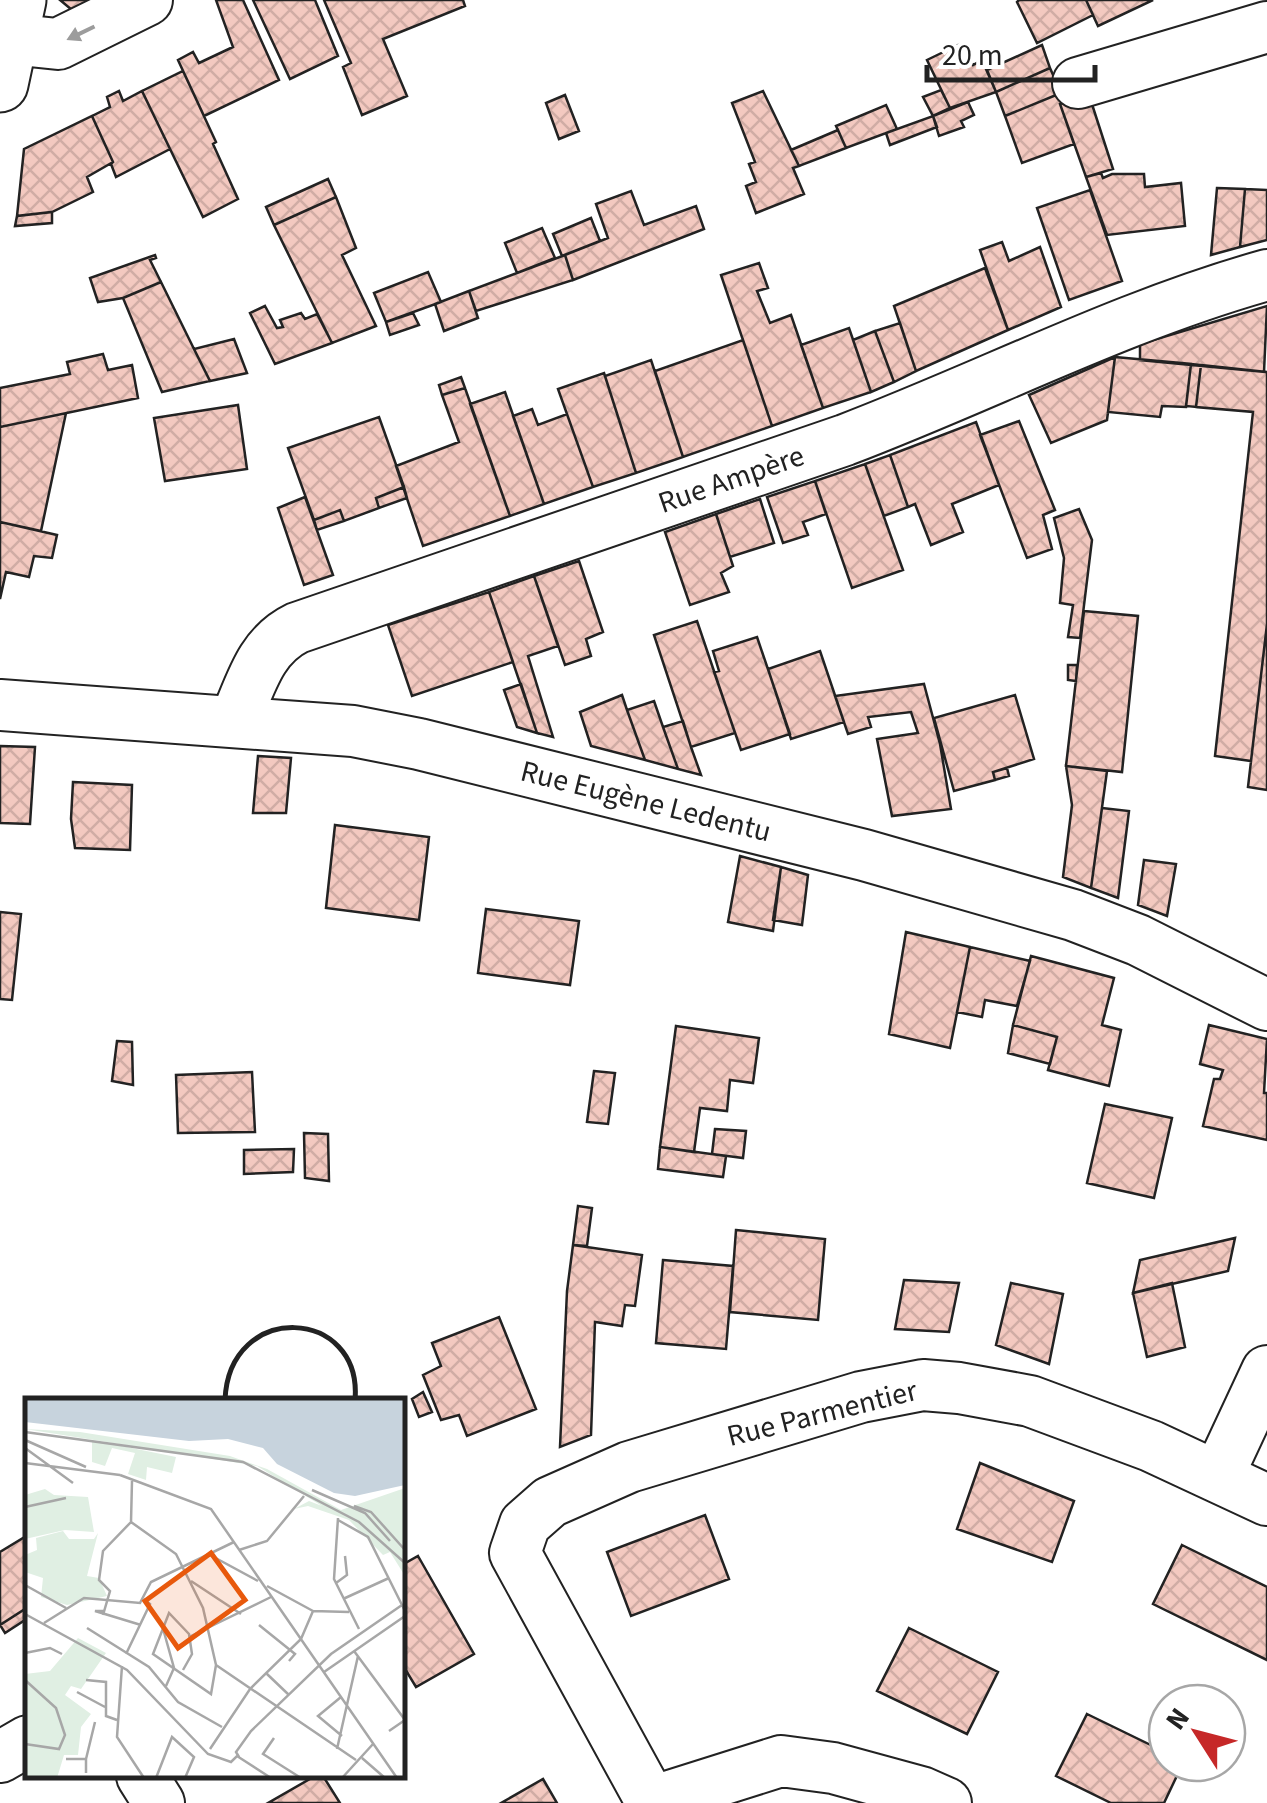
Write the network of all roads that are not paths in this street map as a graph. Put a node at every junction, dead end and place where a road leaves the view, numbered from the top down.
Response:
1 (148, 0) edge
2 (1267, 28) edge
3 (9, 41) edge
4 (1078, 83) dead end
5 (1267, 275) edge
6 (0, 705) edge
7 (235, 720) junction
8 (1267, 1005) edge
9 (1267, 1371) edge
10 (1218, 1476) junction
11 (1267, 1500) edge
12 (25, 1742) edge
13 (0, 1757) edge
14 (143, 1778) edge
15 (159, 1803) edge
16 (652, 1803) edge
17 (946, 1803) edge

1 -> 3 street
2 - 4 street
5 - 7 street, Rue Ampère
6 - 7 street, Rue Eugène Ledentu
7 - 8 street, Rue Eugène Ledentu
9 - 10 street
10 - 11 street, Rue Parmentier
10 - 16 street, Rue Parmentier
12 - 13 street
14 - 15 street
16 - 17 street

